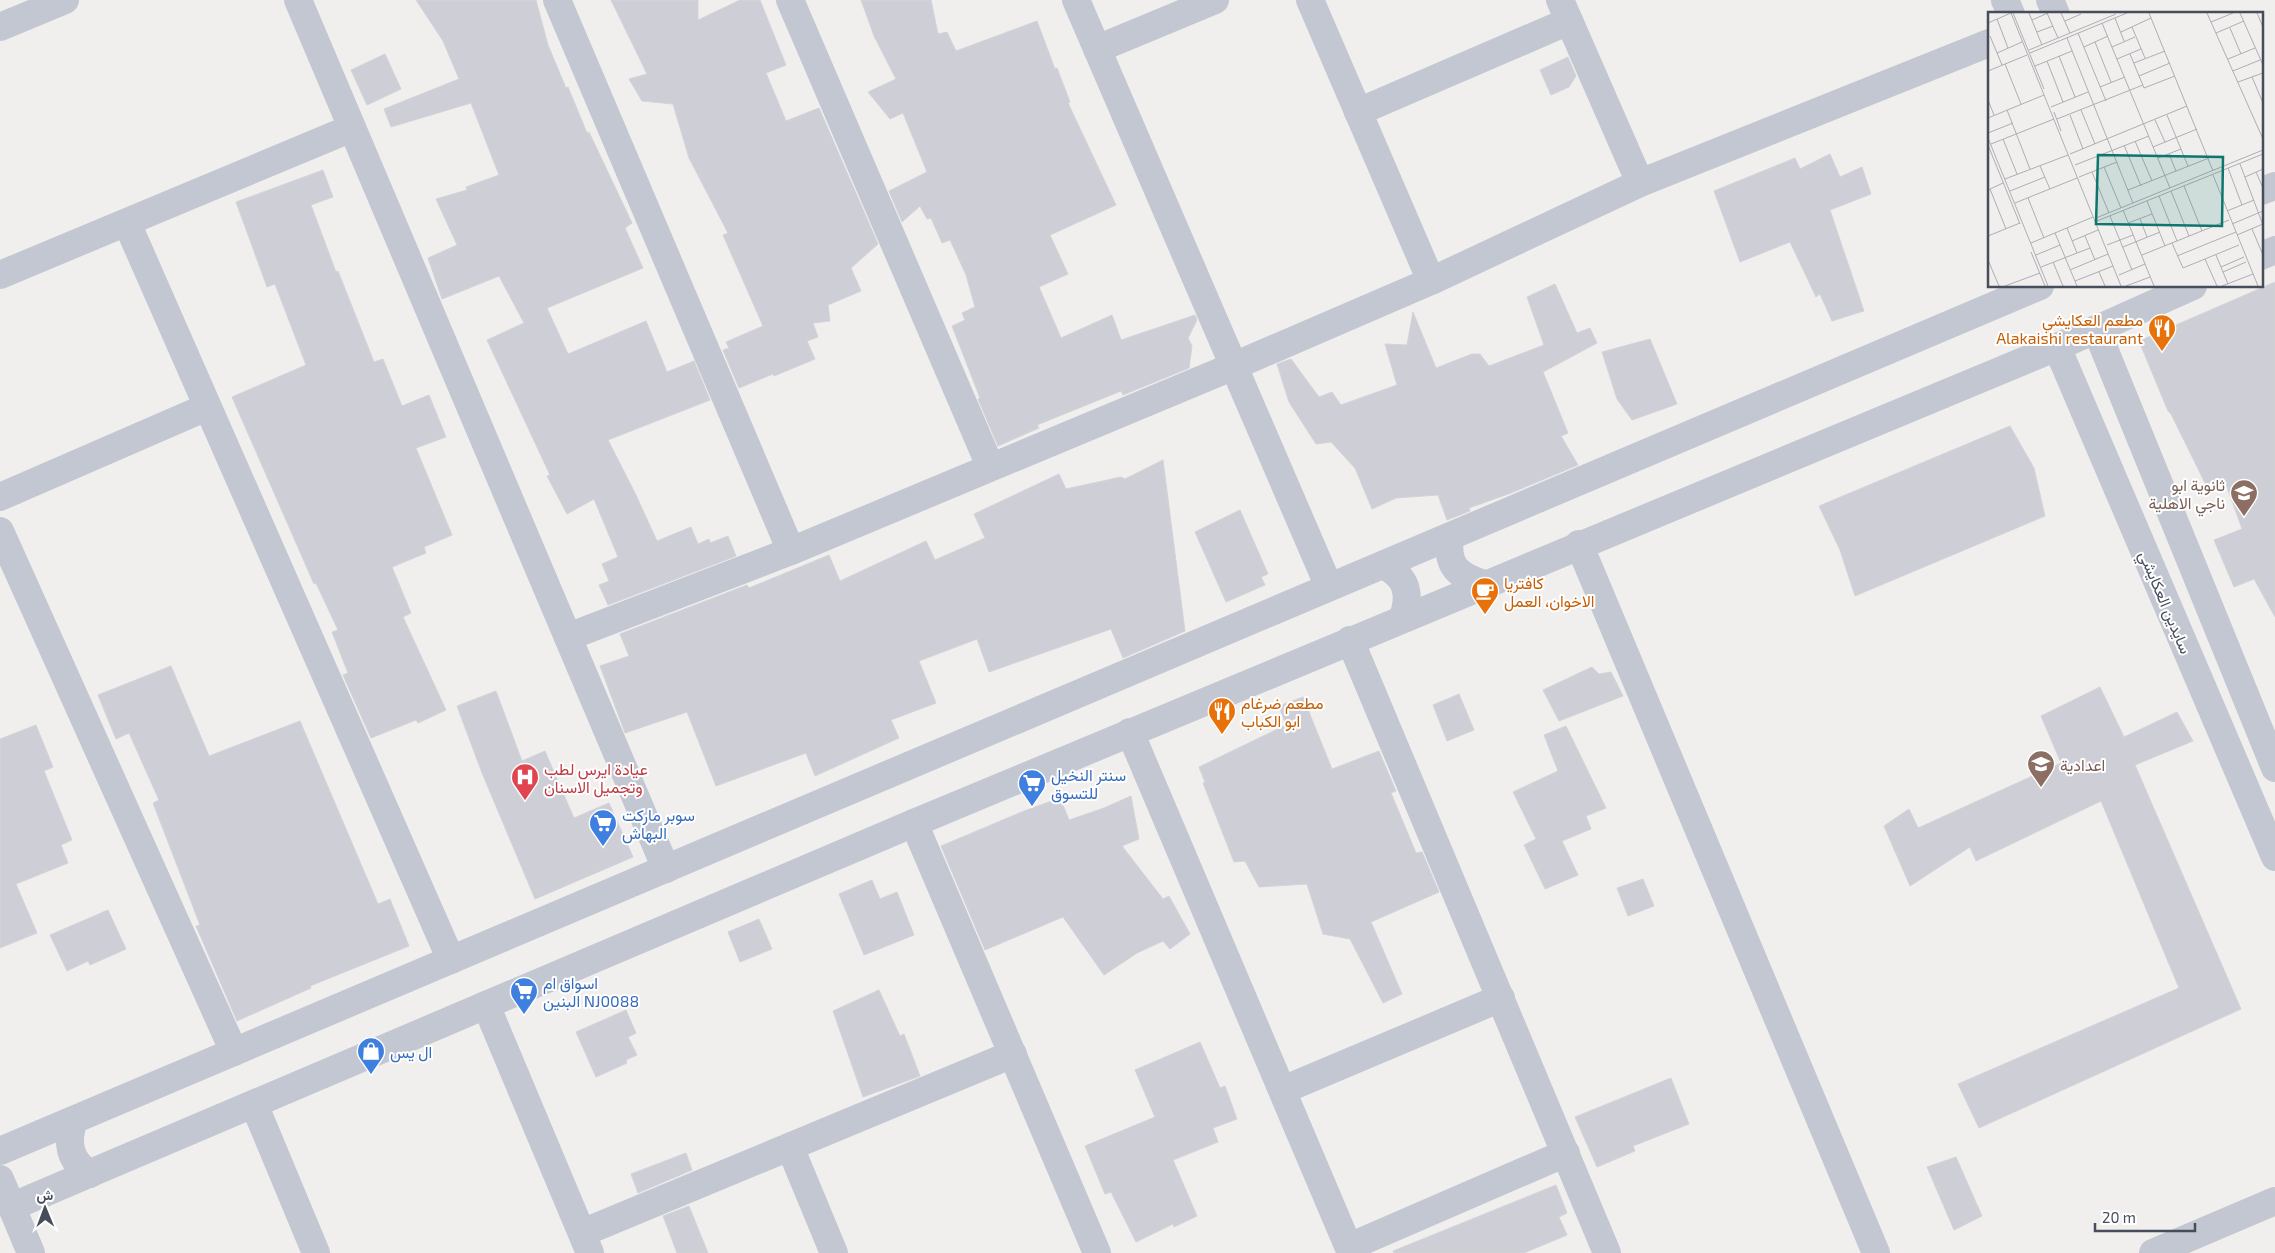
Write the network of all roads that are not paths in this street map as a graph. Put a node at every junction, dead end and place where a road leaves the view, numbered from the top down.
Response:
1 (65, 0) edge
2 (298, 0) edge
3 (557, 0) edge
4 (790, 0) edge
5 (1076, 0) edge
6 (1215, 0) edge
7 (1310, 0) edge
8 (2005, 0) edge
9 (2050, 0) edge
10 (1564, 10) edge
11 (2010, 12) edge
12 (2055, 12) edge
13 (0, 27) edge
14 (1988, 43) edge
15 (1097, 49) junction
16 (1358, 112) junction
17 (352, 128) junction
18 (1640, 183) junction
19 (2275, 186) edge
20 (2262, 192) edge
21 (127, 223) junction
22 (2275, 250) edge
23 (2262, 256) edge
24 (0, 275) edge
25 (1431, 280) junction
26 (2035, 288) edge
27 (2188, 288) edge
28 (2096, 329) junction
29 (2057, 346) junction
30 (1234, 366) junction
31 (207, 406) junction
32 (990, 466) junction
33 (0, 496) edge
34 (0, 531) edge
35 (1450, 536) junction
36 (1579, 544) junction
37 (791, 551) junction
38 (1383, 565) junction
39 (1484, 584) junction
40 (1329, 587) junction
41 (1403, 618) junction
42 (568, 637) junction
43 (1350, 640) junction
44 (1130, 732) junction
45 (2275, 768) edge
46 (914, 823) junction
47 (2275, 857) edge
48 (666, 868) junction
49 (451, 960) junction
50 (1500, 998) junction
51 (486, 1005) junction
52 (234, 1052) junction
53 (1012, 1054) junction
54 (1283, 1090) junction
55 (254, 1104) junction
56 (74, 1120) junction
57 (790, 1147) junction
58 (0, 1151) edge
59 (1566, 1153) junction
60 (90, 1174) junction
61 (0, 1179) edge
62 (2275, 1201) edge
63 (11, 1207) junction
64 (586, 1243) edge
65 (1350, 1250) edge
66 (31, 1253) edge
67 (316, 1253) edge
68 (834, 1253) edge
69 (1097, 1253) edge
70 (1607, 1253) edge
71 (1876, 1253) edge
72 (2153, 1253) edge

1 - 13 street
2 - 17 street
3 - 37 street
4 - 32 street
5 - 15 street
6 - 15 street
7 - 16 street
8 - 11 street
9 - 12 street
10 - 16 street
10 - 18 street
14 - 18 street
15 - 30 street
16 - 25 street
17 - 21 street
17 - 42 street
18 - 25 street
19 - 20 street
21 - 24 street
21 - 31 street
22 - 23 street
25 - 30 street
26 - 35 street
27 - 28 street
28 - 29 street
28 - 45 street
29 - 36 street
29 - 47 street, سايدين العكايشي
30 - 32 street
30 - 40 street
31 - 33 street
31 - 49 street
32 - 37 street
34 - 52 street
35 - 38 street
35 - 39 street
36 - 39 street
36 - 71 street
37 - 42 street
38 - 40 street
38 - 41 street
39 - 41 street
40 - 48 street
41 - 43 street
42 - 48 street
43 - 44 street
43 - 50 street
44 - 46 street
44 - 54 street
46 - 51 street
46 - 53 street
48 - 49 street
49 - 52 street
50 - 54 street
50 - 59 street
51 - 55 street
51 - 64 street
52 - 56 street
53 - 57 street
53 - 69 street
54 - 65 street
55 - 60 street
55 - 67 street
56 - 58 street
56 - 60 street
57 - 64 street
57 - 68 street
59 - 65 street
59 - 70 street
60 - 63 street
61 - 63 street
62 - 72 street
63 - 66 street

